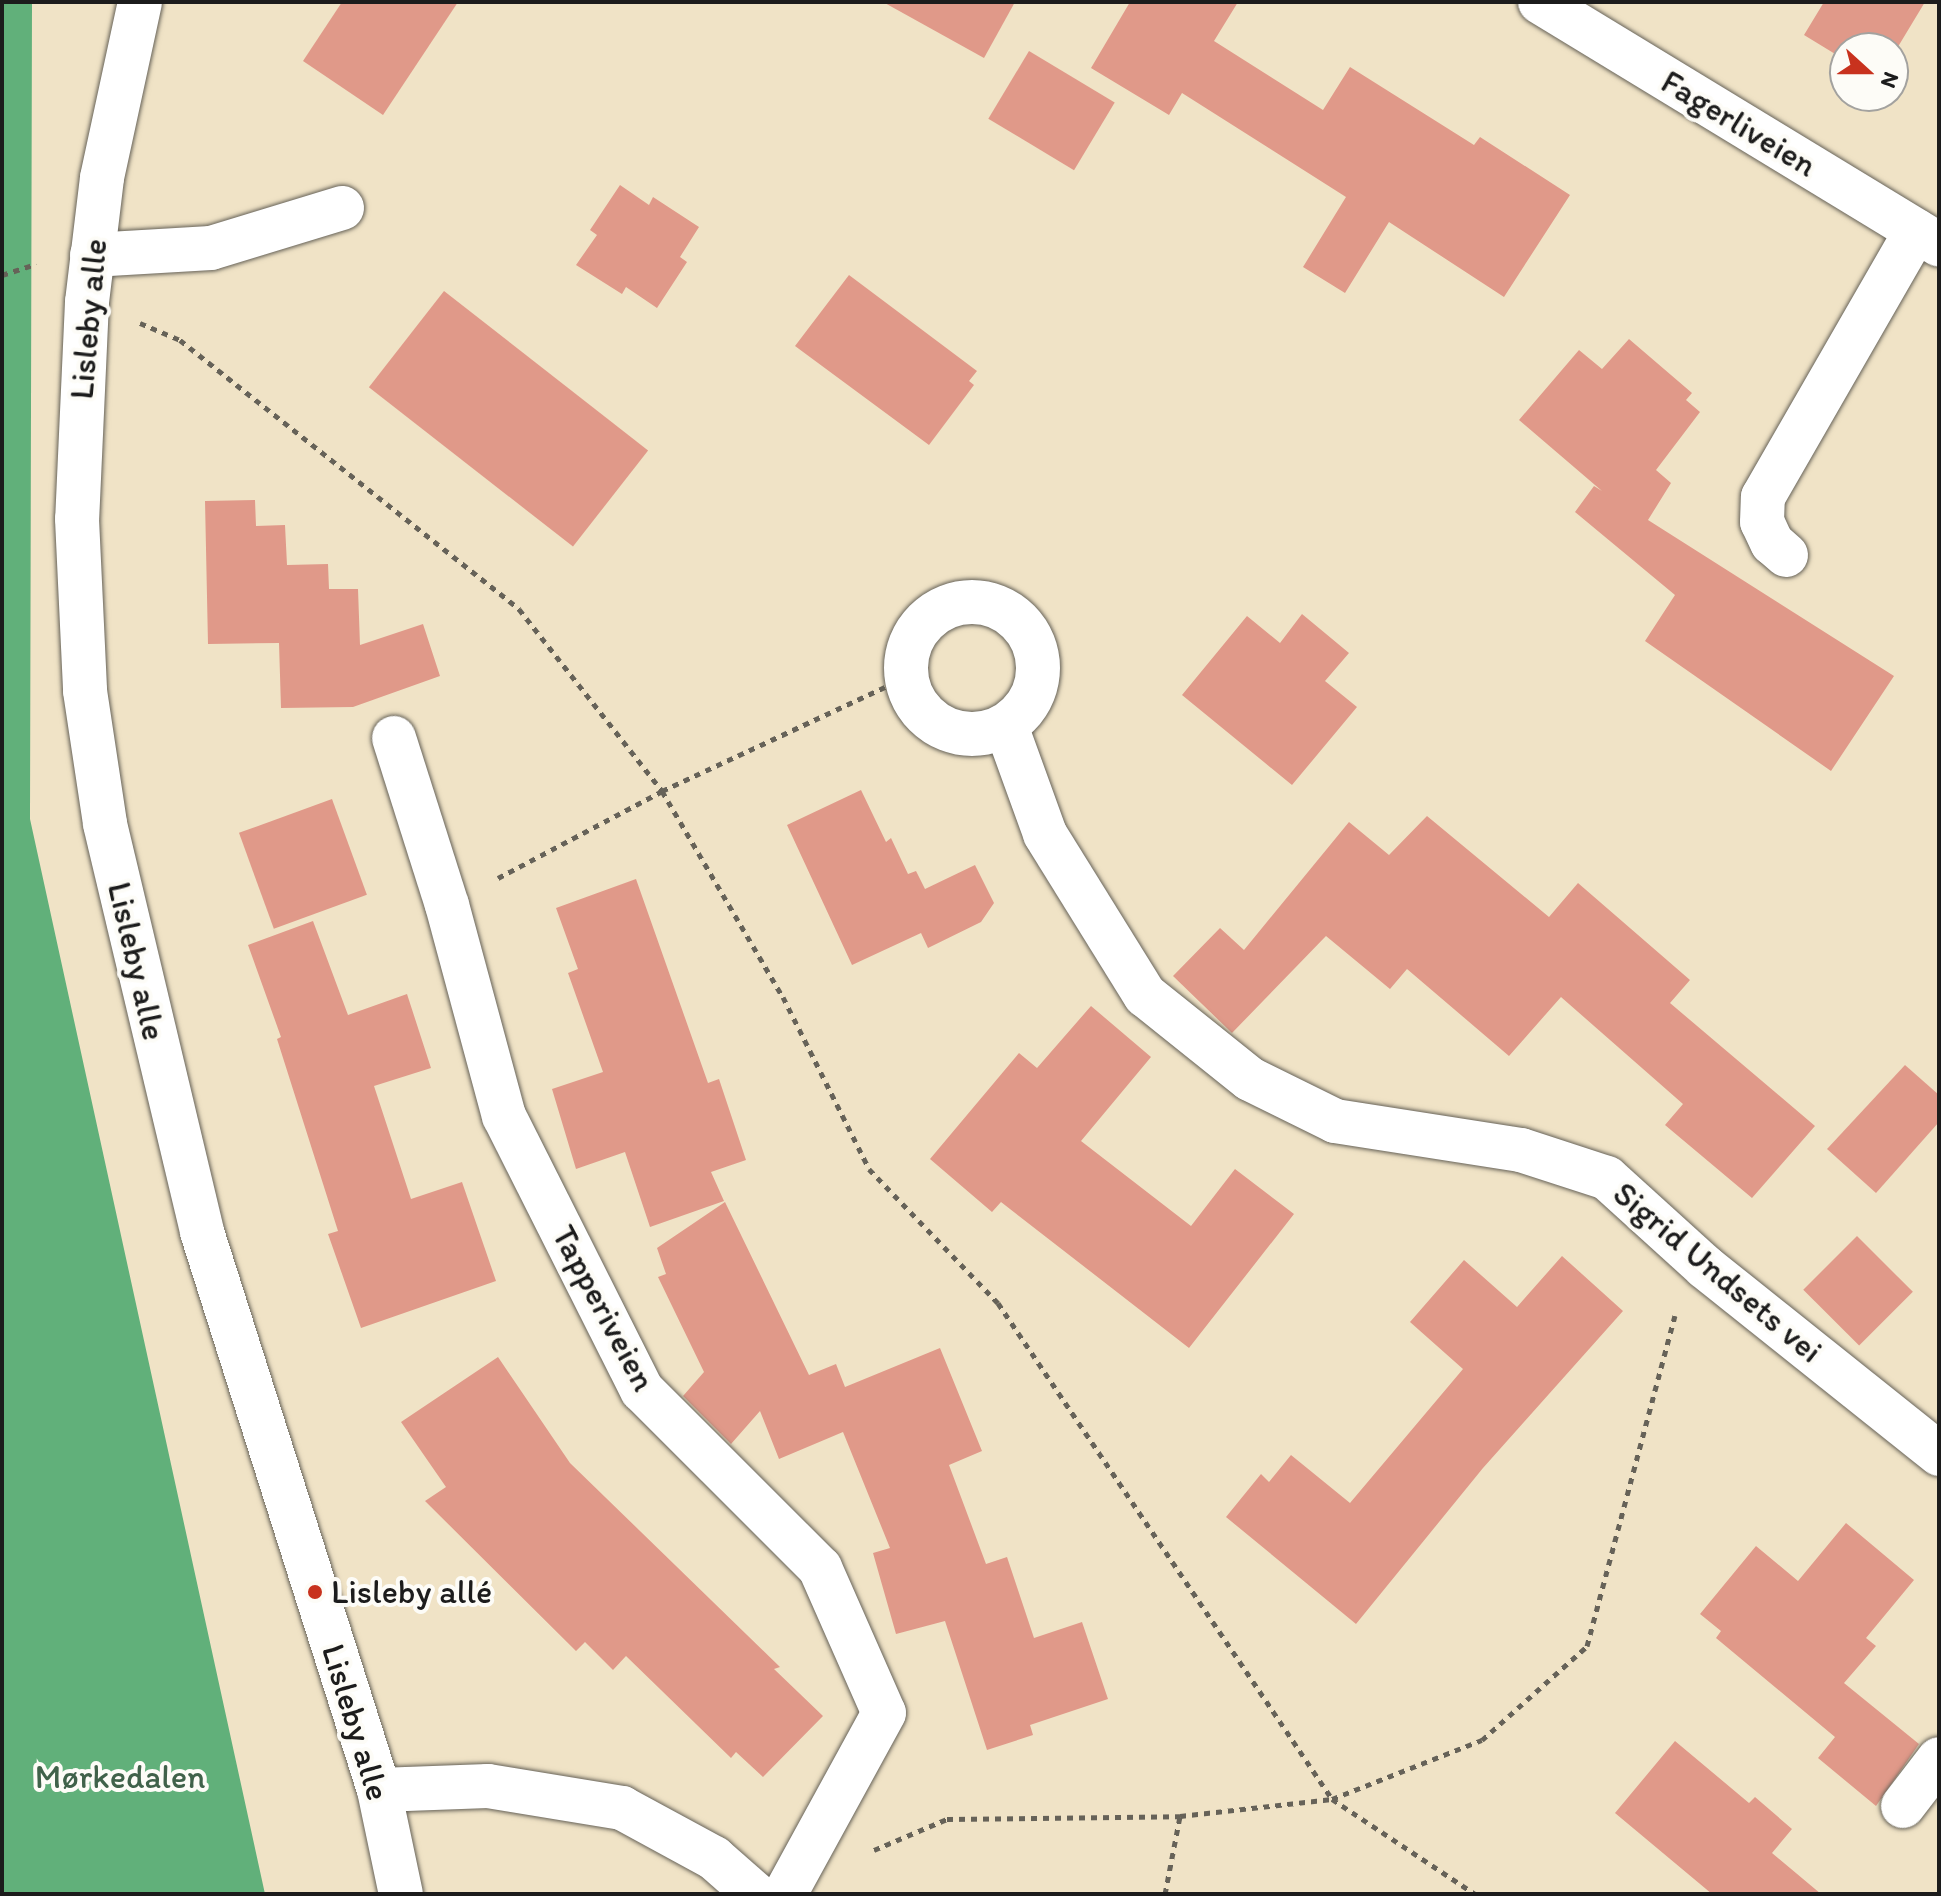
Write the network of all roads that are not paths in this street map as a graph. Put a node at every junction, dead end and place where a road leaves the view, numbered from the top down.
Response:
1 (140, 2) edge
2 (1540, 2) edge
3 (342, 208) dead end
4 (1927, 238) edge
5 (92, 255) junction
6 (1786, 555) dead end
7 (1006, 726) junction
8 (394, 738) dead end
9 (1939, 1454) edge
10 (1939, 1759) edge
11 (379, 1790) junction
12 (1903, 1806) dead end
13 (776, 1891) edge
14 (401, 1894) edge

1 - 5 street, Lisleby alle
2 - 4 street, Fagerliveien
3 - 5 street
4 - 6 street
5 - 11 street, Lisleby alle
7 - 7 street
7 - 9 street, Sigrid Undsets vei
8 - 13 street, Tapperiveien
10 - 12 street
11 - 13 street
11 - 14 street, Lisleby alle

